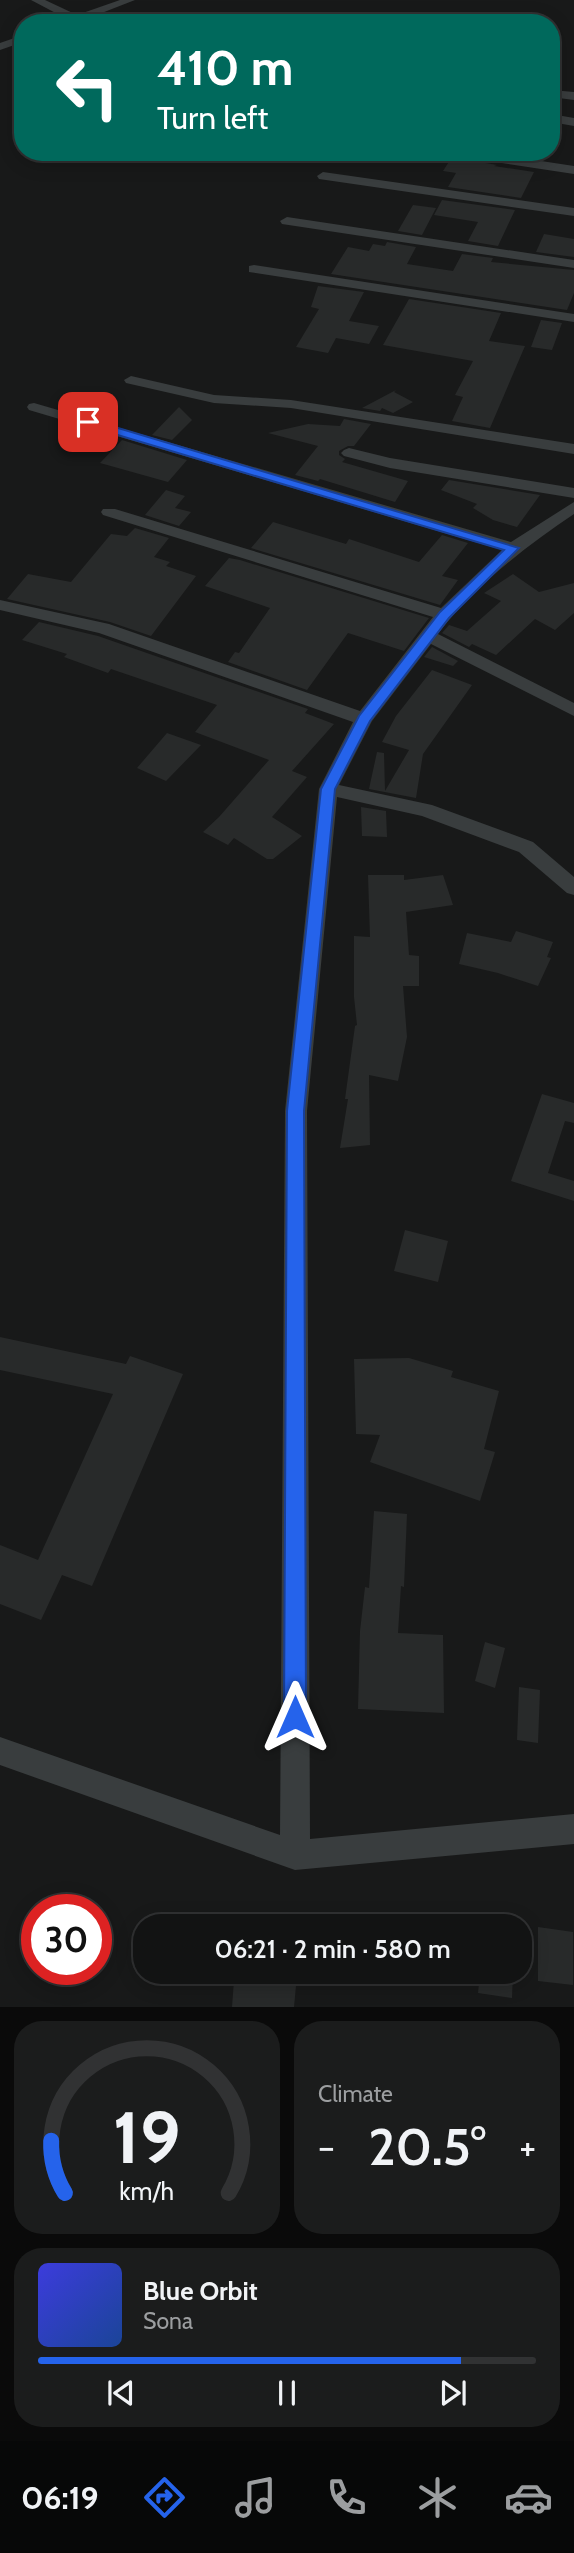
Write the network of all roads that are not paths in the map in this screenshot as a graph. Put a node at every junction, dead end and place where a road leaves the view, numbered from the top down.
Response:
1 (36, 0) edge
2 (130, 0) edge
3 (59, 14) edge
4 (91, 14) edge
5 (515, 161) edge
6 (574, 170) edge
7 (323, 176) dead end
8 (574, 212) edge
9 (287, 221) dead end
10 (574, 264) edge
11 (254, 269) dead end
12 (574, 318) edge
13 (131, 380) dead end
14 (34, 407) dead end
15 (574, 449) edge
16 (349, 453) dead end
17 (574, 493) edge
18 (574, 507) edge
19 (108, 512) dead end
20 (513, 548) junction
21 (0, 605) edge
22 (444, 615) junction
23 (428, 636) junction
24 (574, 710) edge
25 (364, 719) junction
26 (328, 789) junction
27 (574, 888) edge
28 (0, 1751) edge
29 (574, 1829) edge
30 (295, 1855) junction

1 - 3 street
2 - 4 street
5 - 6 street
7 - 8 street
9 - 10 street
11 - 12 street
13 - 15 street
14 - 20 street
16 - 17 street
18 - 20 street
19 - 22 street
20 - 22 street
21 - 25 street
22 - 23 street
23 - 24 street
23 - 25 street
25 - 26 street
26 - 27 street
26 - 30 street
28 - 30 street
29 - 30 street

